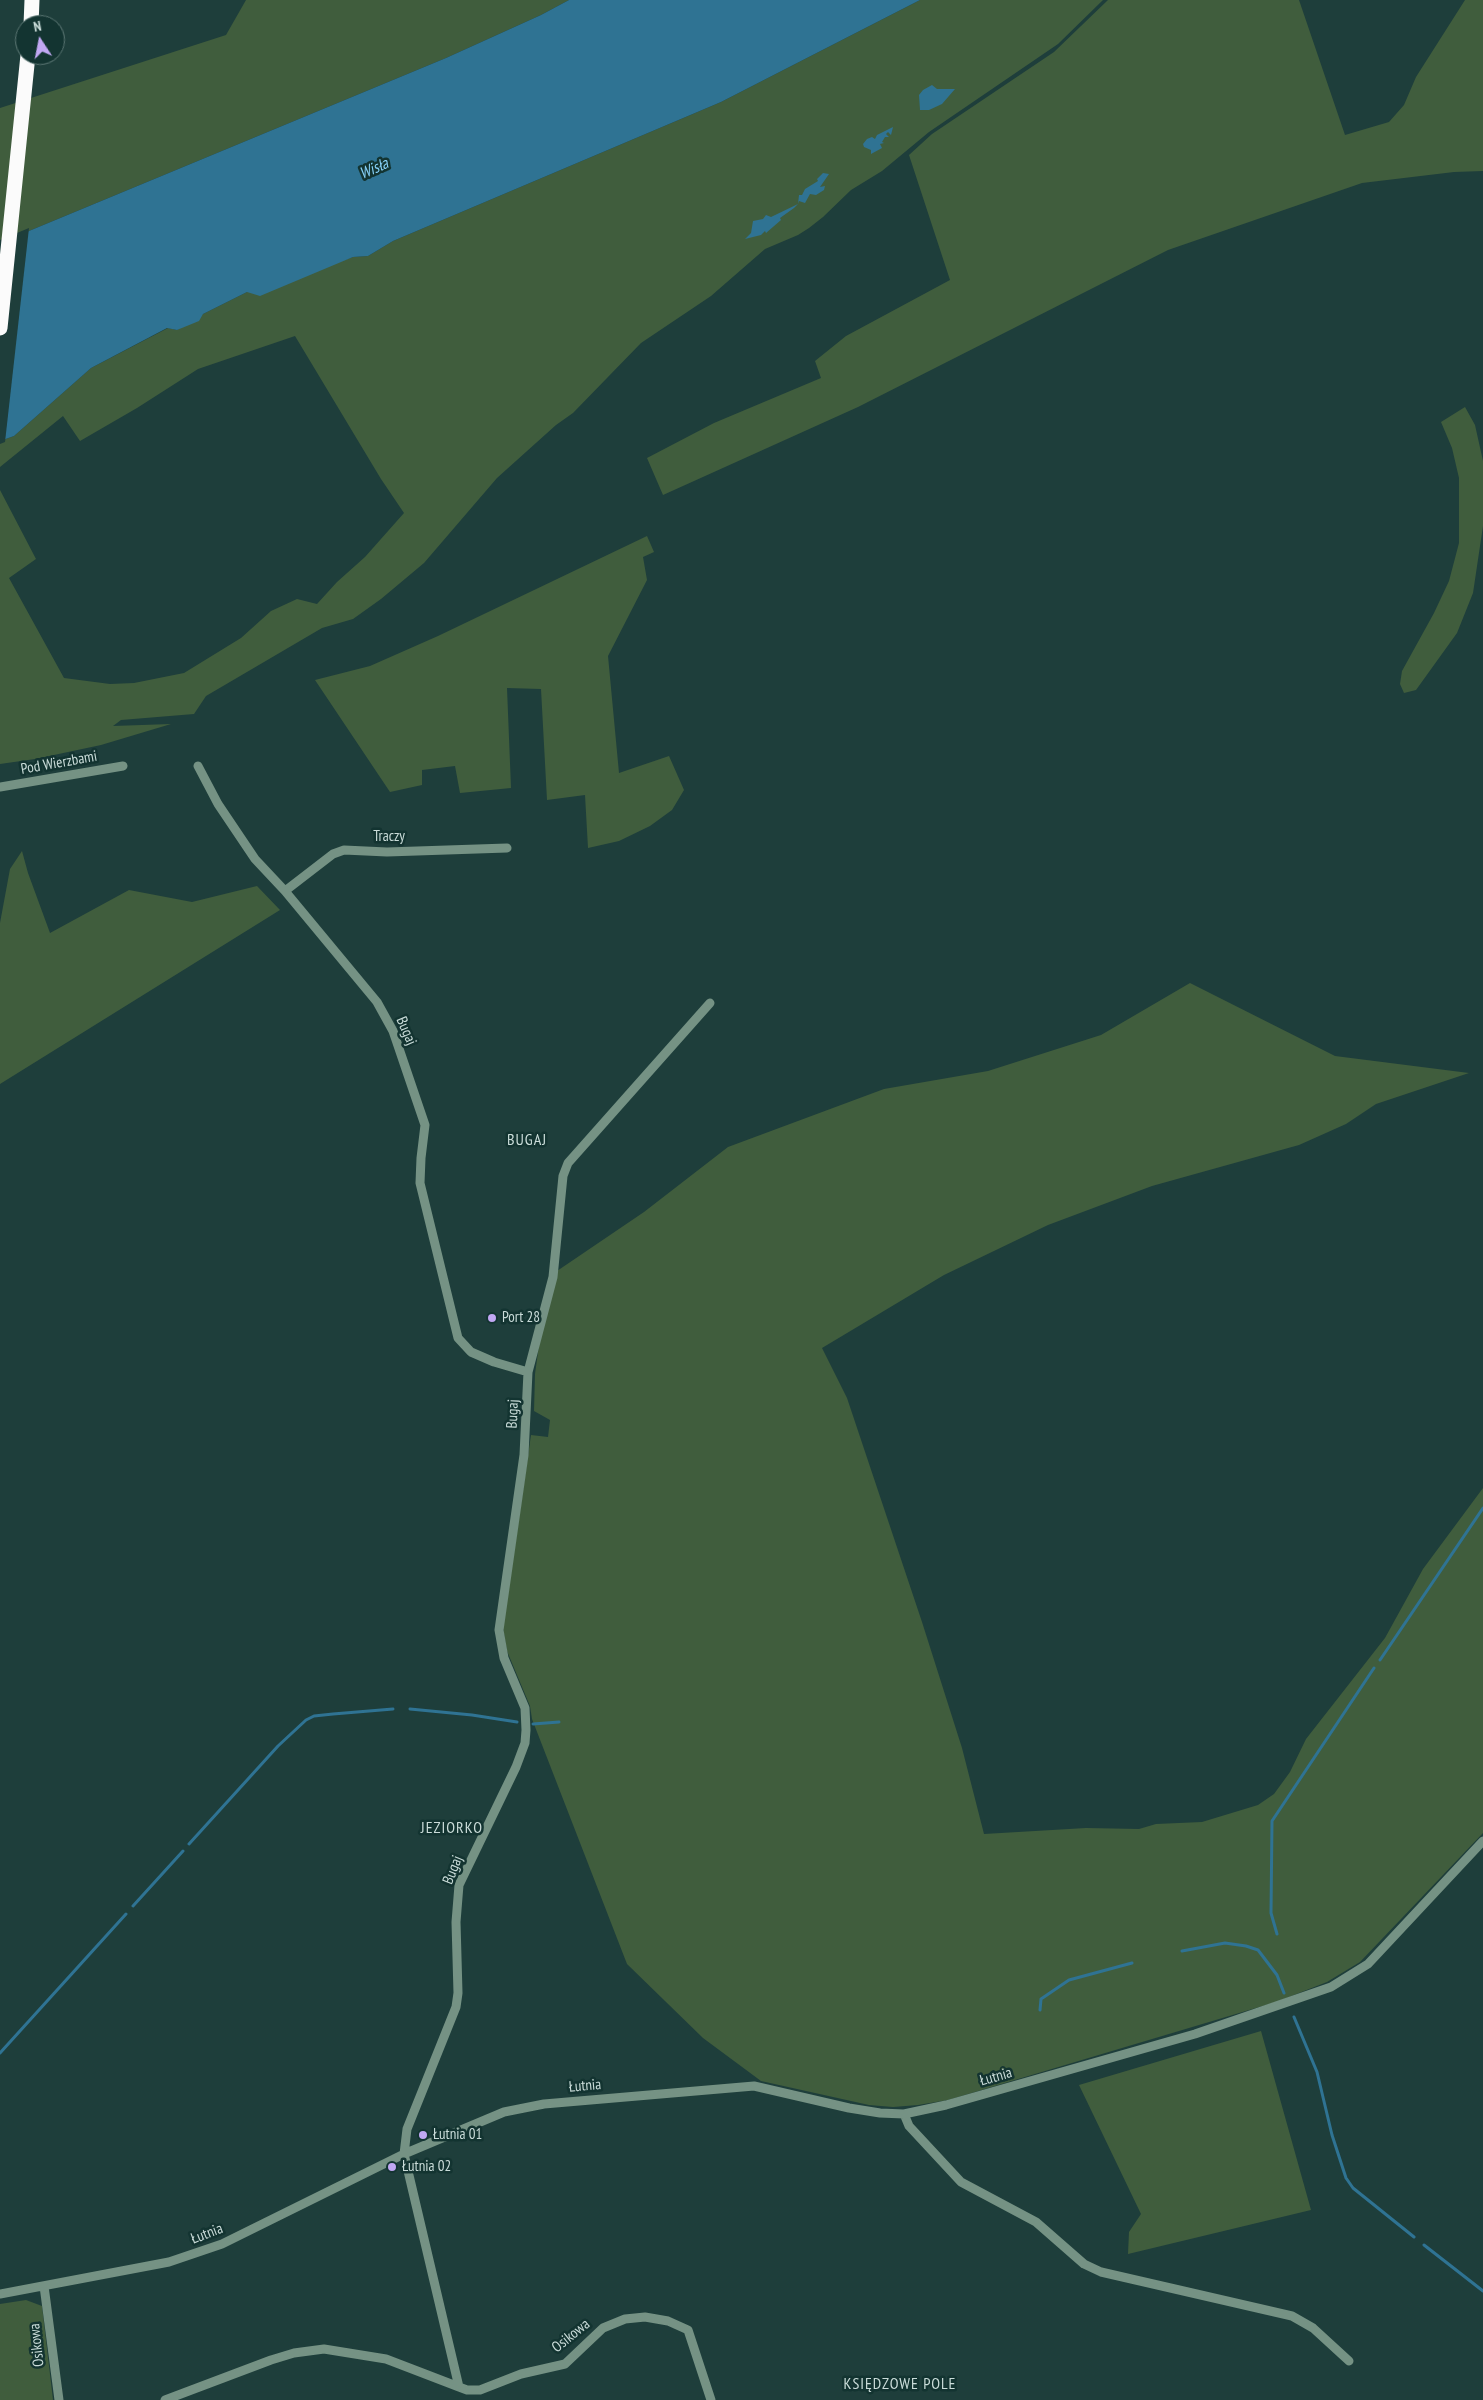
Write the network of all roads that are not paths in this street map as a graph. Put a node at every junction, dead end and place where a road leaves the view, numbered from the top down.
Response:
1 (32, 0) edge
2 (31, 15) edge
3 (27, 65) edge
4 (0, 328) edge
5 (123, 766) dead end
6 (198, 766) dead end
7 (0, 787) edge
8 (507, 848) dead end
9 (285, 891) junction
10 (710, 1003) dead end
11 (528, 1372) junction
12 (1483, 1841) edge
13 (904, 2114) junction
14 (404, 2154) junction
15 (44, 2286) junction
16 (0, 2294) edge
17 (1349, 2361) dead end
18 (459, 2387) junction
19 (59, 2400) edge
20 (165, 2400) edge
21 (711, 2400) edge

1 - 2 highway
3 - 4 highway
5 - 7 street, Pod Wierzbami
6 - 9 street, Bugaj
8 - 9 street, Traczy
9 - 11 street, Bugaj
10 - 11 street
11 - 14 street, Bugaj
12 - 13 street, Łutnia
13 - 14 street, Łutnia
13 - 17 street
14 - 15 street, Łutnia
14 - 18 street
15 - 16 street, Łutnia
15 - 19 street, Osikowa
18 - 20 street, Osikowa
18 - 21 street, Osikowa

